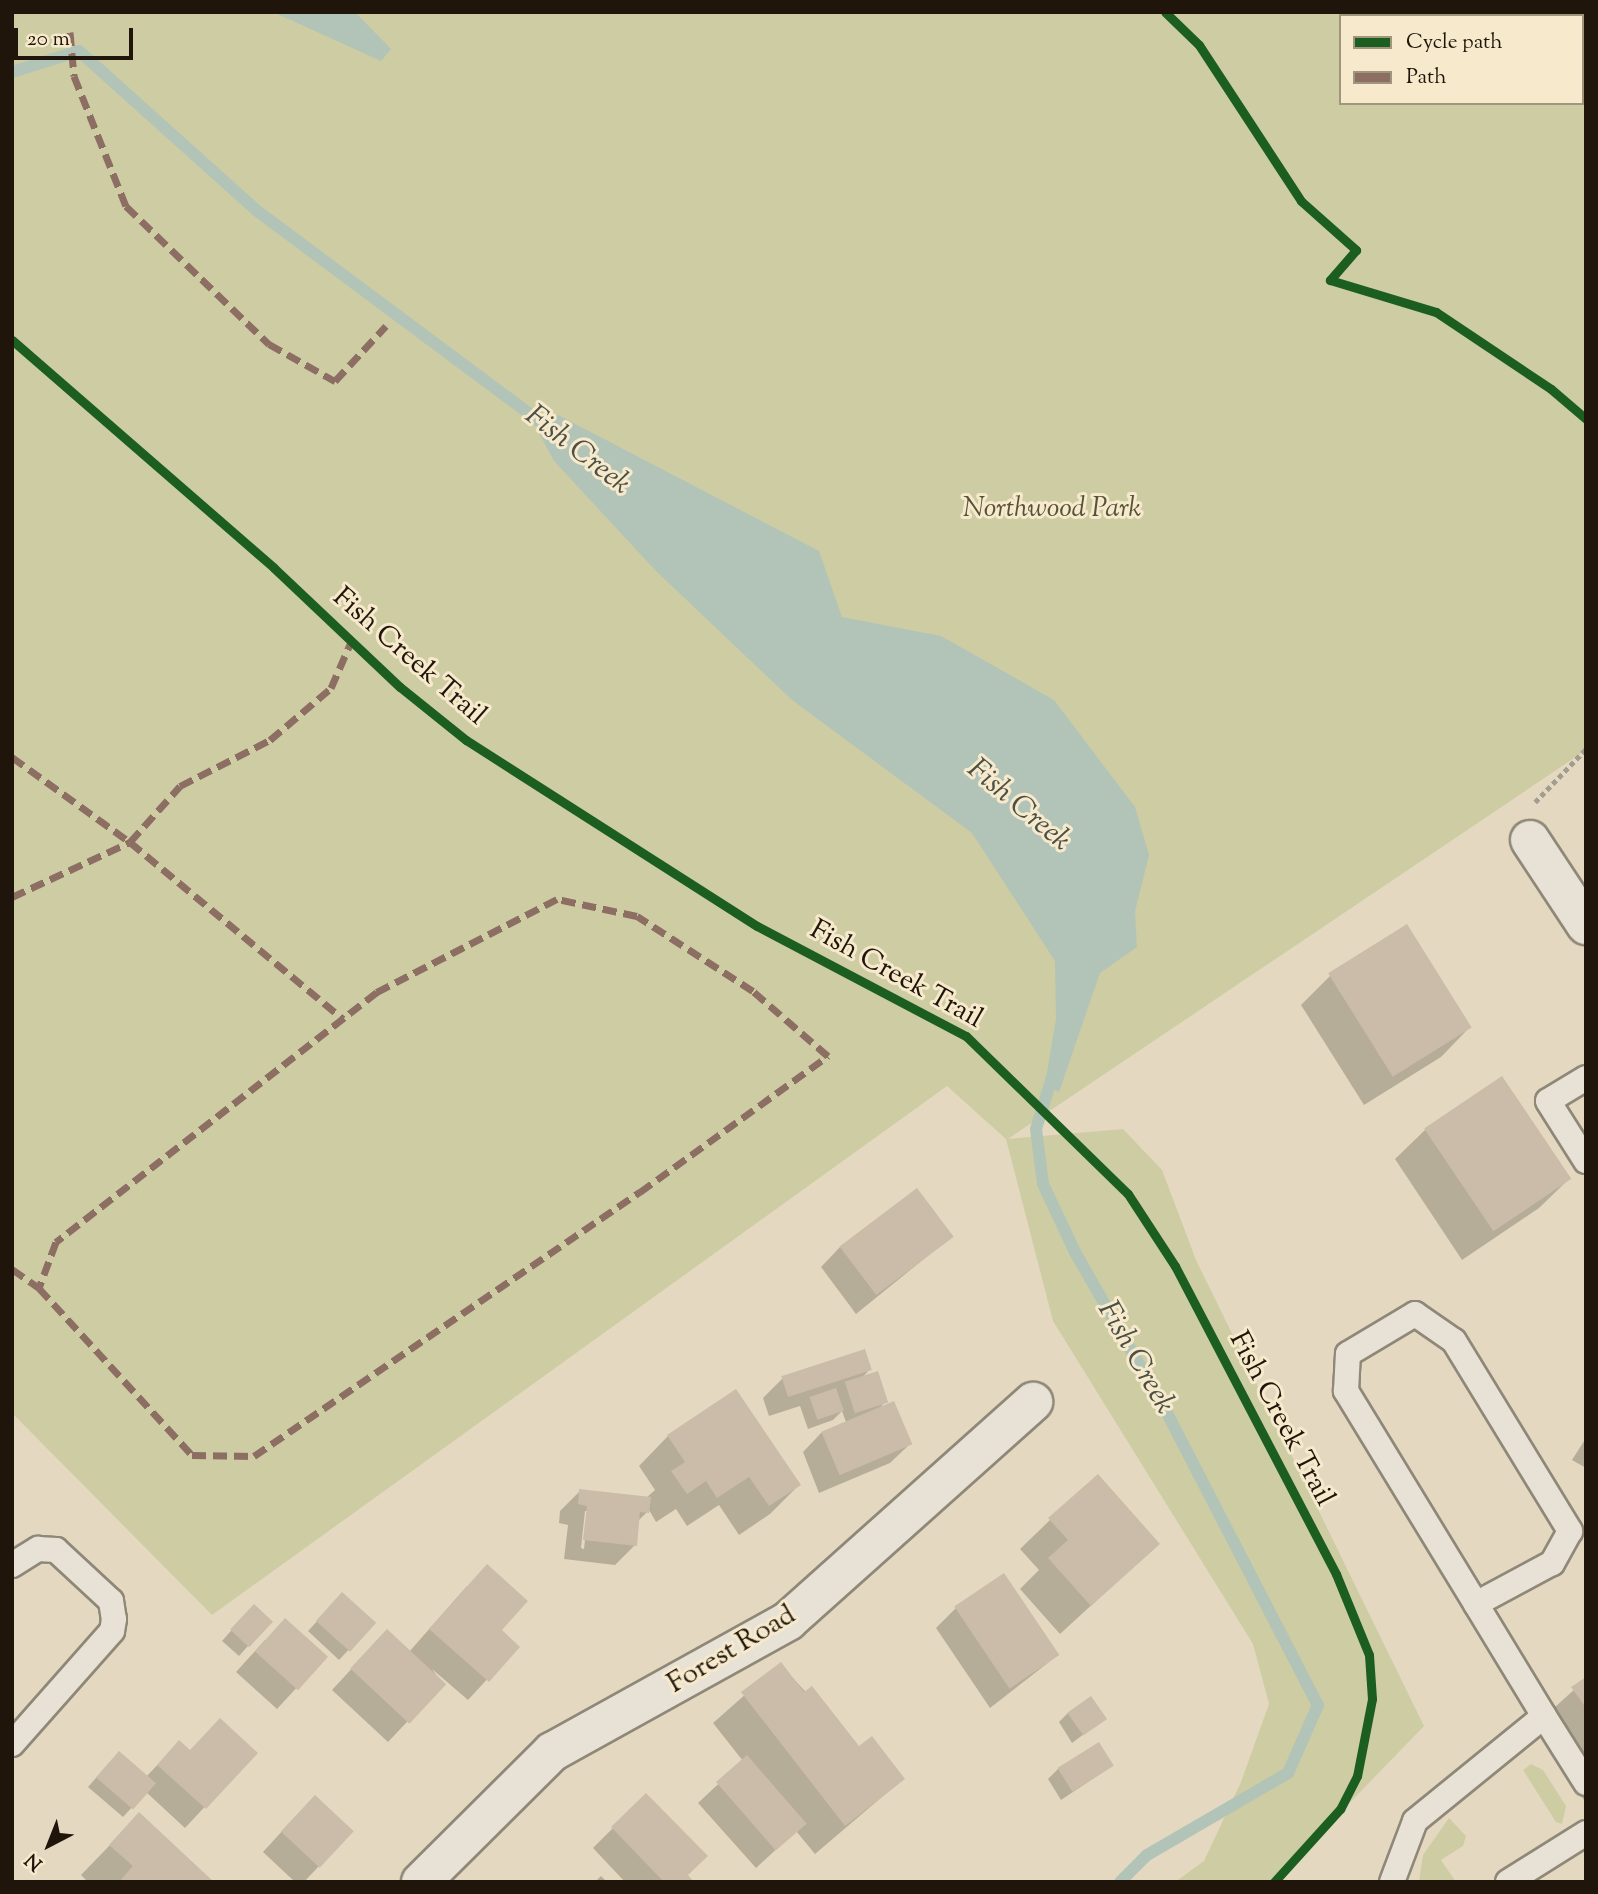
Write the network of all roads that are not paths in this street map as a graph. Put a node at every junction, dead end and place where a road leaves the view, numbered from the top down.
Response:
1 (1530, 841) road end
2 (1586, 925) edge
3 (1586, 1078) edge
4 (1586, 1161) edge
5 (1033, 1402) dead end
6 (12, 1565) edge
7 (1476, 1604) junction
8 (1544, 1716) junction
9 (12, 1744) edge
10 (1586, 1783) edge
11 (1586, 1833) edge
12 (421, 1882) edge
13 (1392, 1882) edge
14 (1508, 1882) edge

1 - 2 street
3 - 4 lane
5 - 12 street, Forest Road
6 - 9 lane
7 - 7 lane
7 - 8 lane
8 - 10 lane
8 - 13 lane
11 - 14 lane

